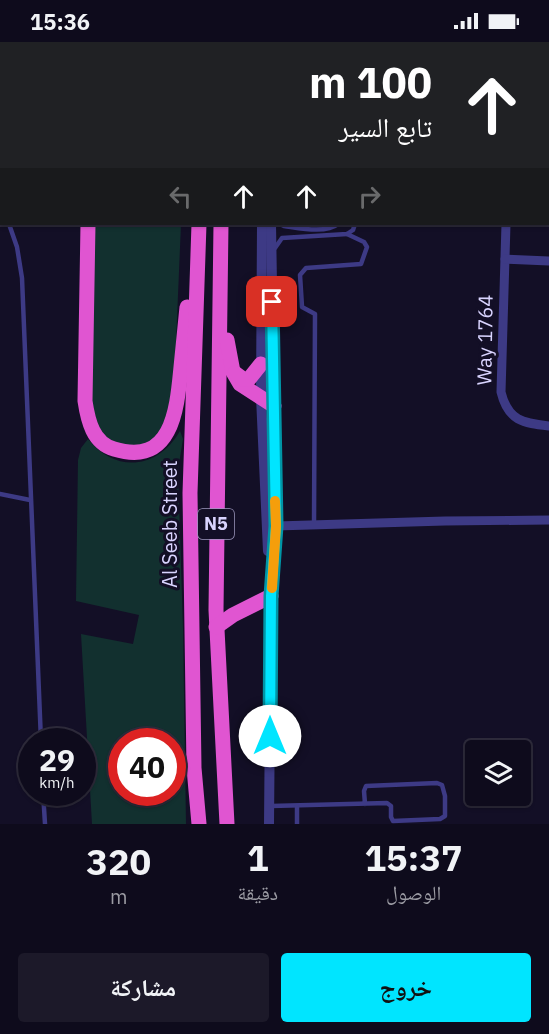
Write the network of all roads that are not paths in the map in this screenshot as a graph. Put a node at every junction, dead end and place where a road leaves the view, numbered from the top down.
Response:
1 (9, 225) edge
2 (88, 225) edge
3 (221, 225) edge
4 (262, 225) edge
5 (271, 225) edge
6 (282, 225) edge
7 (336, 225) edge
8 (355, 225) edge
9 (506, 225) edge
10 (200, 226) edge
11 (347, 234) junction
12 (505, 259) junction
13 (549, 261) edge
14 (271, 262) junction
15 (221, 307) junction
16 (261, 364) junction
17 (233, 372) junction
18 (268, 401) junction
19 (549, 426) edge
20 (0, 494) edge
21 (30, 500) junction
22 (549, 521) edge
23 (314, 525) junction
24 (276, 526) junction
25 (271, 596) junction
26 (216, 627) junction
27 (40, 728) edge
28 (365, 804) junction
29 (44, 806) edge
30 (270, 806) junction
31 (297, 806) junction
32 (45, 824) edge
33 (199, 824) edge
34 (227, 824) edge
35 (269, 824) edge
36 (297, 824) edge

1 - 21 lane
2 - 10 highway
3 - 15 highway, N5
4 - 16 street
5 - 14 street
6 - 7 lane
8 - 11 lane
9 - 12 street, Way 1764
10 - 33 highway, Al Seeb Street / N5
11 - 14 lane
11 - 23 lane
12 - 13 street
12 - 19 street, Way 1764
14 - 18 street
15 - 17 highway
15 - 26 highway, N5
16 - 17 highway
16 - 18 street
17 - 18 highway
18 - 24 street
18 - 25 street
20 - 21 lane
21 - 27 lane
22 - 23 street
23 - 24 street
24 - 25 street
25 - 26 highway
25 - 30 street
26 - 34 highway, N5
28 - 28 lane
28 - 31 lane
29 - 32 lane
30 - 31 lane
30 - 35 street
31 - 36 lane

